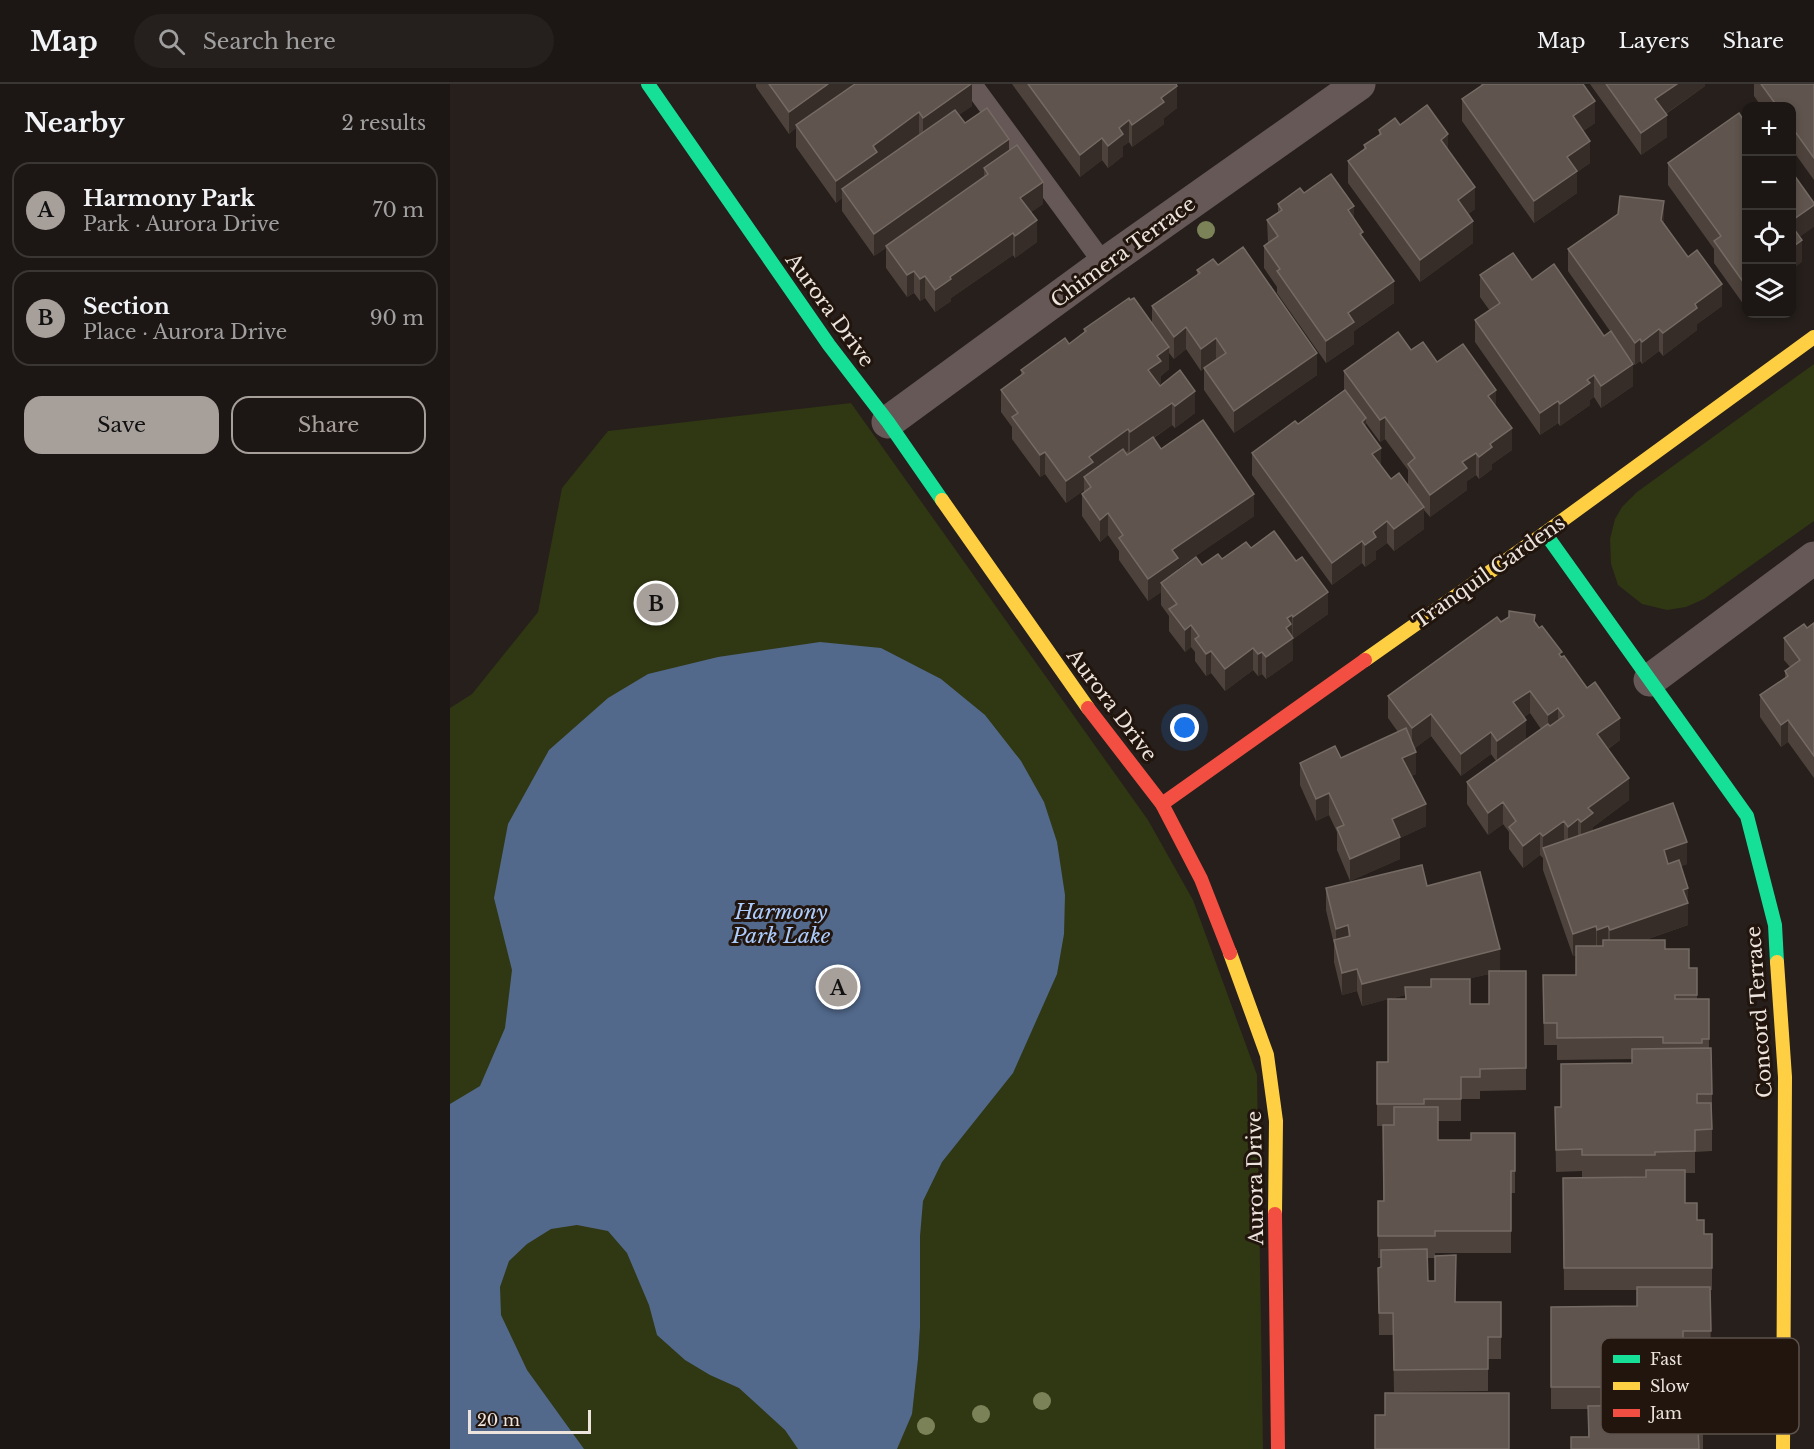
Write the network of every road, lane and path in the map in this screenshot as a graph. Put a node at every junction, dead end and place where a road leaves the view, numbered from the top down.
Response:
1 (648, 84) edge
2 (972, 84) edge
3 (1359, 84) edge
4 (1104, 264) junction
5 (1814, 337) edge
6 (888, 422) junction
7 (1545, 533) junction
8 (1814, 558) edge
9 (1650, 680) junction
10 (1162, 804) junction
11 (1784, 1338) edge
12 (1783, 1434) edge
13 (1278, 1449) edge
14 (1783, 1449) edge

1 - 6 street, Aurora Drive
2 - 4 lane
3 - 4 street, Chimera Terrace
4 - 6 street, Chimera Terrace
5 - 7 street, Tranquil Gardens
6 - 10 street, Aurora Drive
7 - 9 street, Concord Terrace
7 - 10 street, Tranquil Gardens
8 - 9 street
9 - 11 street, Concord Terrace
10 - 13 street, Aurora Drive
12 - 14 street, Concord Terrace

